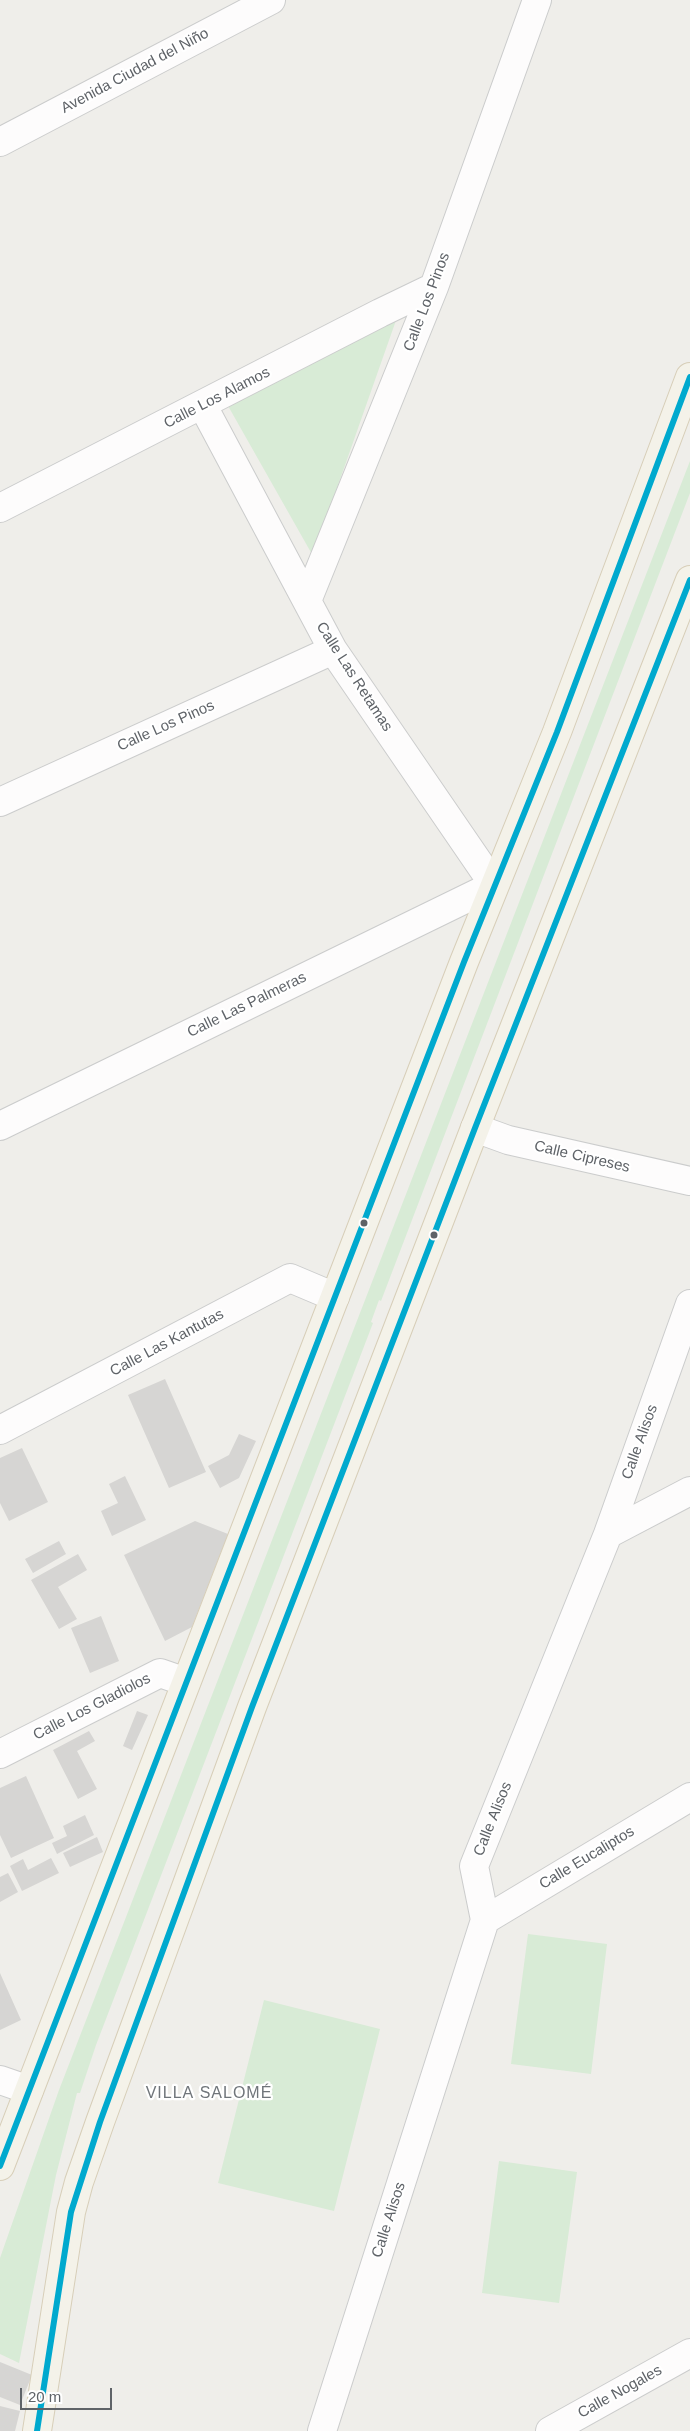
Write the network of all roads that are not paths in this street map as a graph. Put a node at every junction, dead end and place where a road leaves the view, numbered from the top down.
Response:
1 (271, 0) edge
2 (537, 0) edge
3 (0, 142) edge
4 (434, 287) junction
5 (690, 377) edge
6 (202, 406) junction
7 (0, 508) edge
8 (690, 580) edge
9 (307, 601) junction
10 (333, 650) junction
11 (0, 802) edge
12 (494, 885) junction
13 (0, 1126) edge
14 (475, 1128) junction
15 (690, 1181) edge
16 (336, 1297) junction
17 (690, 1304) edge
18 (0, 1430) edge
19 (690, 1491) edge
20 (608, 1534) junction
21 (186, 1682) junction
22 (0, 1754) edge
23 (690, 1797) edge
24 (484, 1920) junction
25 (0, 2080) edge
26 (29, 2090) junction
27 (0, 2166) edge
28 (690, 2353) edge
29 (37, 2431) edge
30 (322, 2431) edge
31 (551, 2431) edge

1 - 3 street, Avenida Ciudad del Niño
2 - 4 street, Calle Los Pinos
4 - 6 street, Calle Los Alamos
4 - 9 street, Calle Los Pinos
5 - 12 main road
6 - 7 street, Calle Los Alamos
6 - 9 street, Calle Las Retamas
8 - 14 main road
9 - 10 street, Calle Las Retamas
10 - 11 street, Calle Los Pinos
10 - 12 street, Calle Las Retamas
12 - 13 street, Calle Las Palmeras
12 - 16 main road
14 - 15 street, Calle Cipreses
14 - 29 main road
16 - 18 street, Calle Las Kantutas
16 - 21 main road
17 - 20 street, Calle Alisos
19 - 20 street
20 - 24 street, Calle Alisos
21 - 22 street, Calle Los Gladiolos
21 - 26 main road
23 - 24 street, Calle Eucaliptos
24 - 30 street, Calle Alisos
25 - 26 street
26 - 27 main road
28 - 31 street, Calle Nogales

